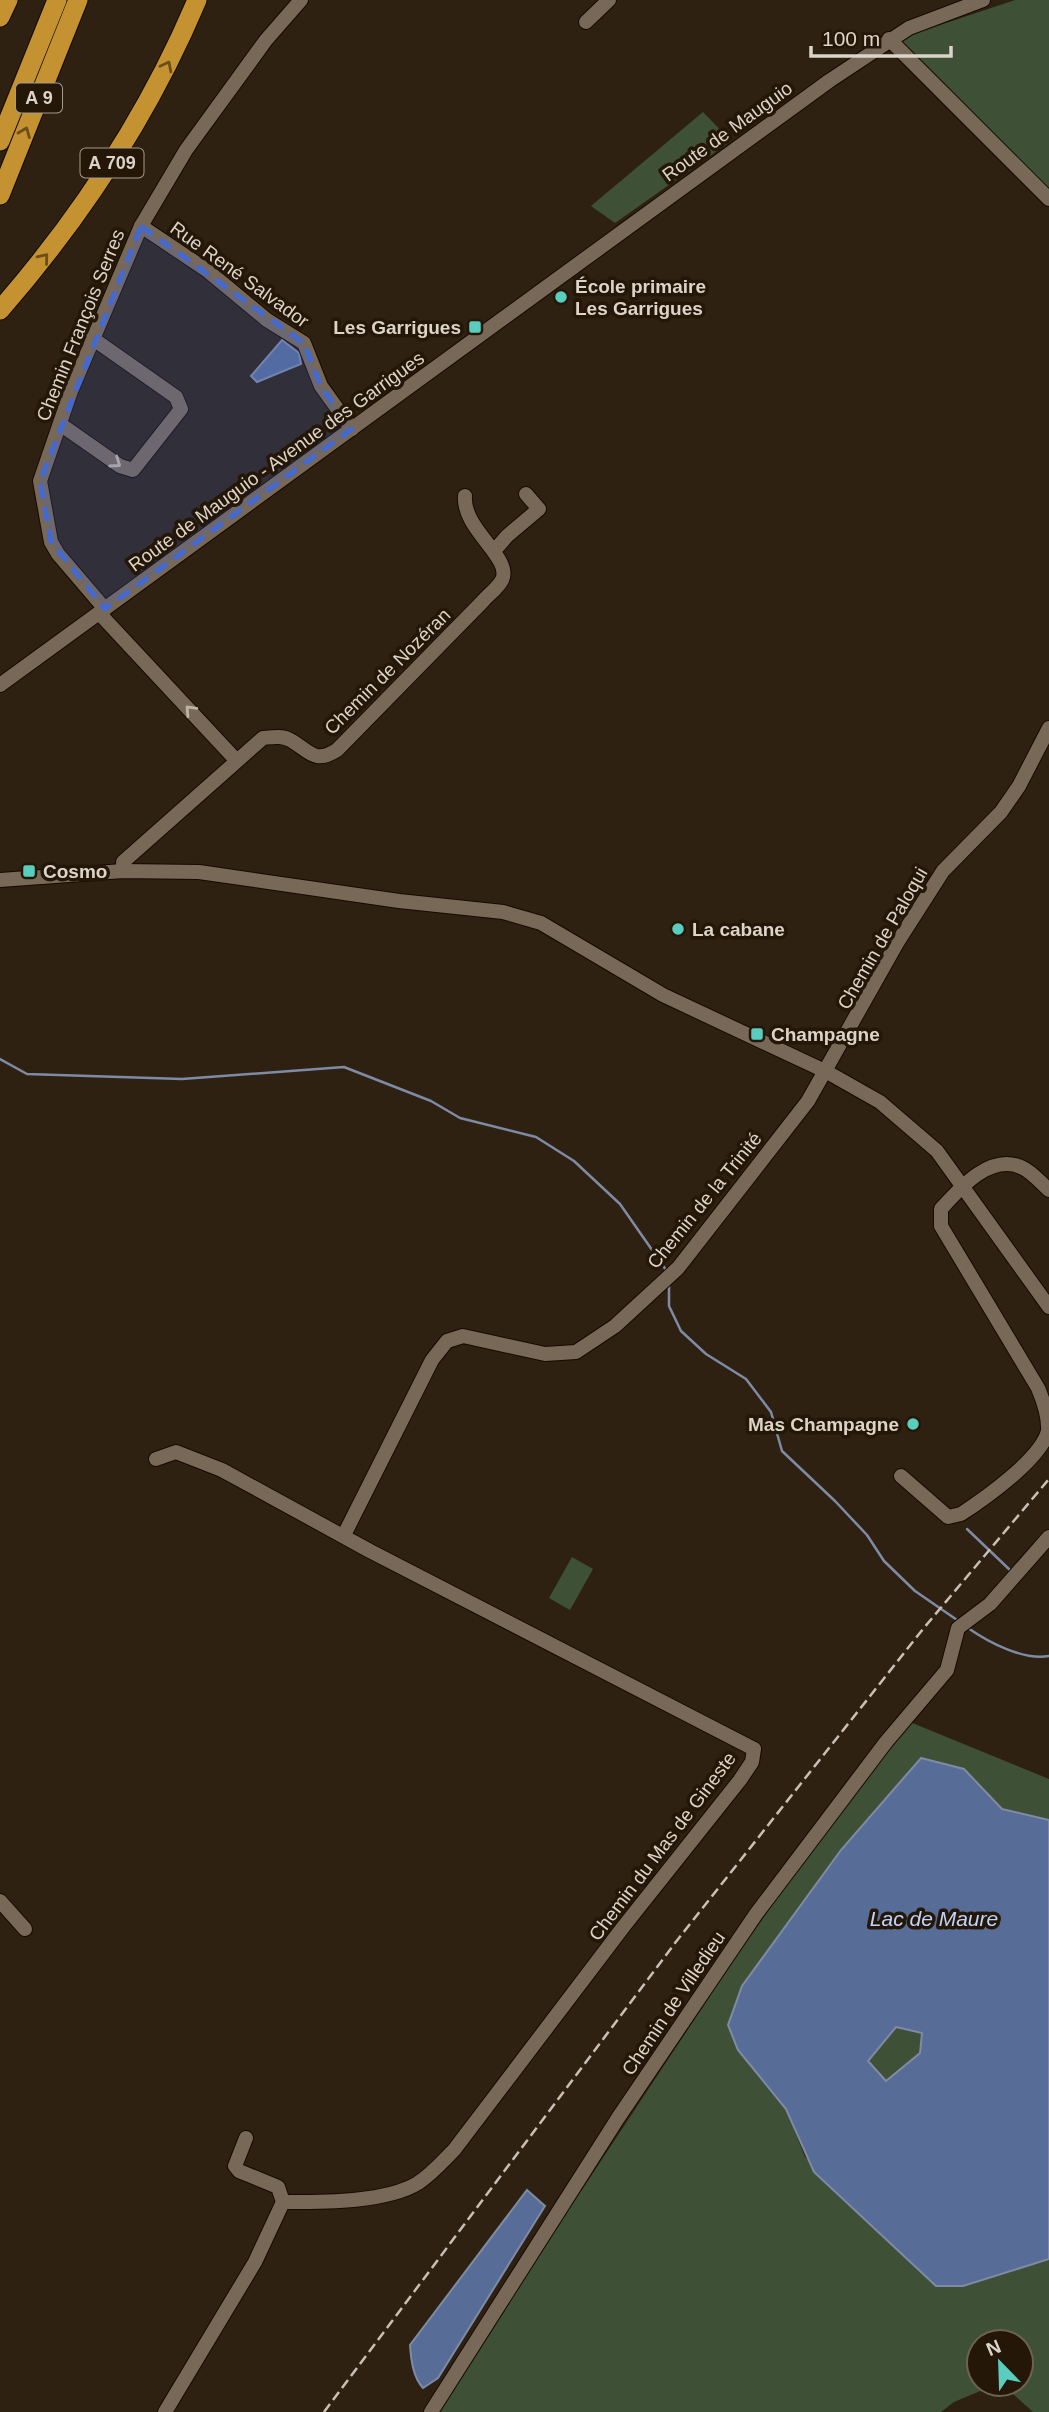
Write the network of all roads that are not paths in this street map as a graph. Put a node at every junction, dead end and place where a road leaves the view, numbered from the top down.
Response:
1 (8, 0) edge
2 (57, 0) edge
3 (78, 0) edge
4 (197, 0) edge
5 (301, 0) edge
6 (609, 0) edge
7 (983, 0) edge
8 (944, 6) edge
9 (0, 17) edge
10 (586, 22) dead end
11 (889, 39) junction
12 (0, 141) edge
13 (0, 195) edge
14 (1049, 199) edge
15 (641, 217) joint
16 (141, 226) junction
17 (0, 310) edge
18 (92, 338) junction
19 (60, 424) junction
20 (352, 429) junction
21 (526, 494) dead end
22 (465, 496) dead end
23 (494, 551) junction
24 (102, 611) junction
25 (0, 685) edge
26 (1049, 728) edge
27 (236, 760) junction
28 (122, 871) junction
29 (0, 880) edge
30 (827, 1072) junction
31 (963, 1184) junction
32 (1049, 1190) edge
33 (1049, 1307) edge
34 (156, 1459) dead end
35 (901, 1476) dead end
36 (344, 1535) junction
37 (1049, 1537) edge
38 (0, 1902) edge
39 (25, 1929) dead end
40 (246, 2138) dead end
41 (284, 2202) junction
42 (165, 2412) edge
43 (431, 2412) edge

1 - 9 highway
2 - 12 highway, A 9
13 -> 3 highway, A 9
17 -> 4 highway, A 709
5 - 16 street, Chemin François Serres
6 - 10 street
7 - 8 street, Route de Mauguio
8 - 11 street, Route de Mauguio
11 - 14 street
11 - 15 street, Route de Mauguio
15 - 20 street, Route de Mauguio - Avenue des Garrigues
16 - 18 street, Chemin François Serres
16 - 20 street, Rue René Salvador
18 - 19 street, Chemin François Serres
19 -> 18 street
19 - 24 street, Chemin François Serres
20 - 24 street, Route de Mauguio - Avenue des Garrigues
21 - 23 street
22 - 23 street
23 - 27 street, Chemin de Nozéran
24 - 25 street, Route de Mauguio - Avenue des Garrigues
27 -> 24 street, Chemin François Serres
26 - 30 street, Chemin de Paloqui
27 - 28 street, Chemin de Nozéran
28 - 29 street
28 - 30 street
30 - 31 street
30 - 36 street, Chemin de la Trinité
31 - 32 street
31 - 33 street
31 - 35 street
34 - 36 street
36 - 41 street, Chemin du Mas de Gineste
37 - 43 street, Chemin de Villedieu
38 - 39 street
40 - 41 street
41 - 42 street

